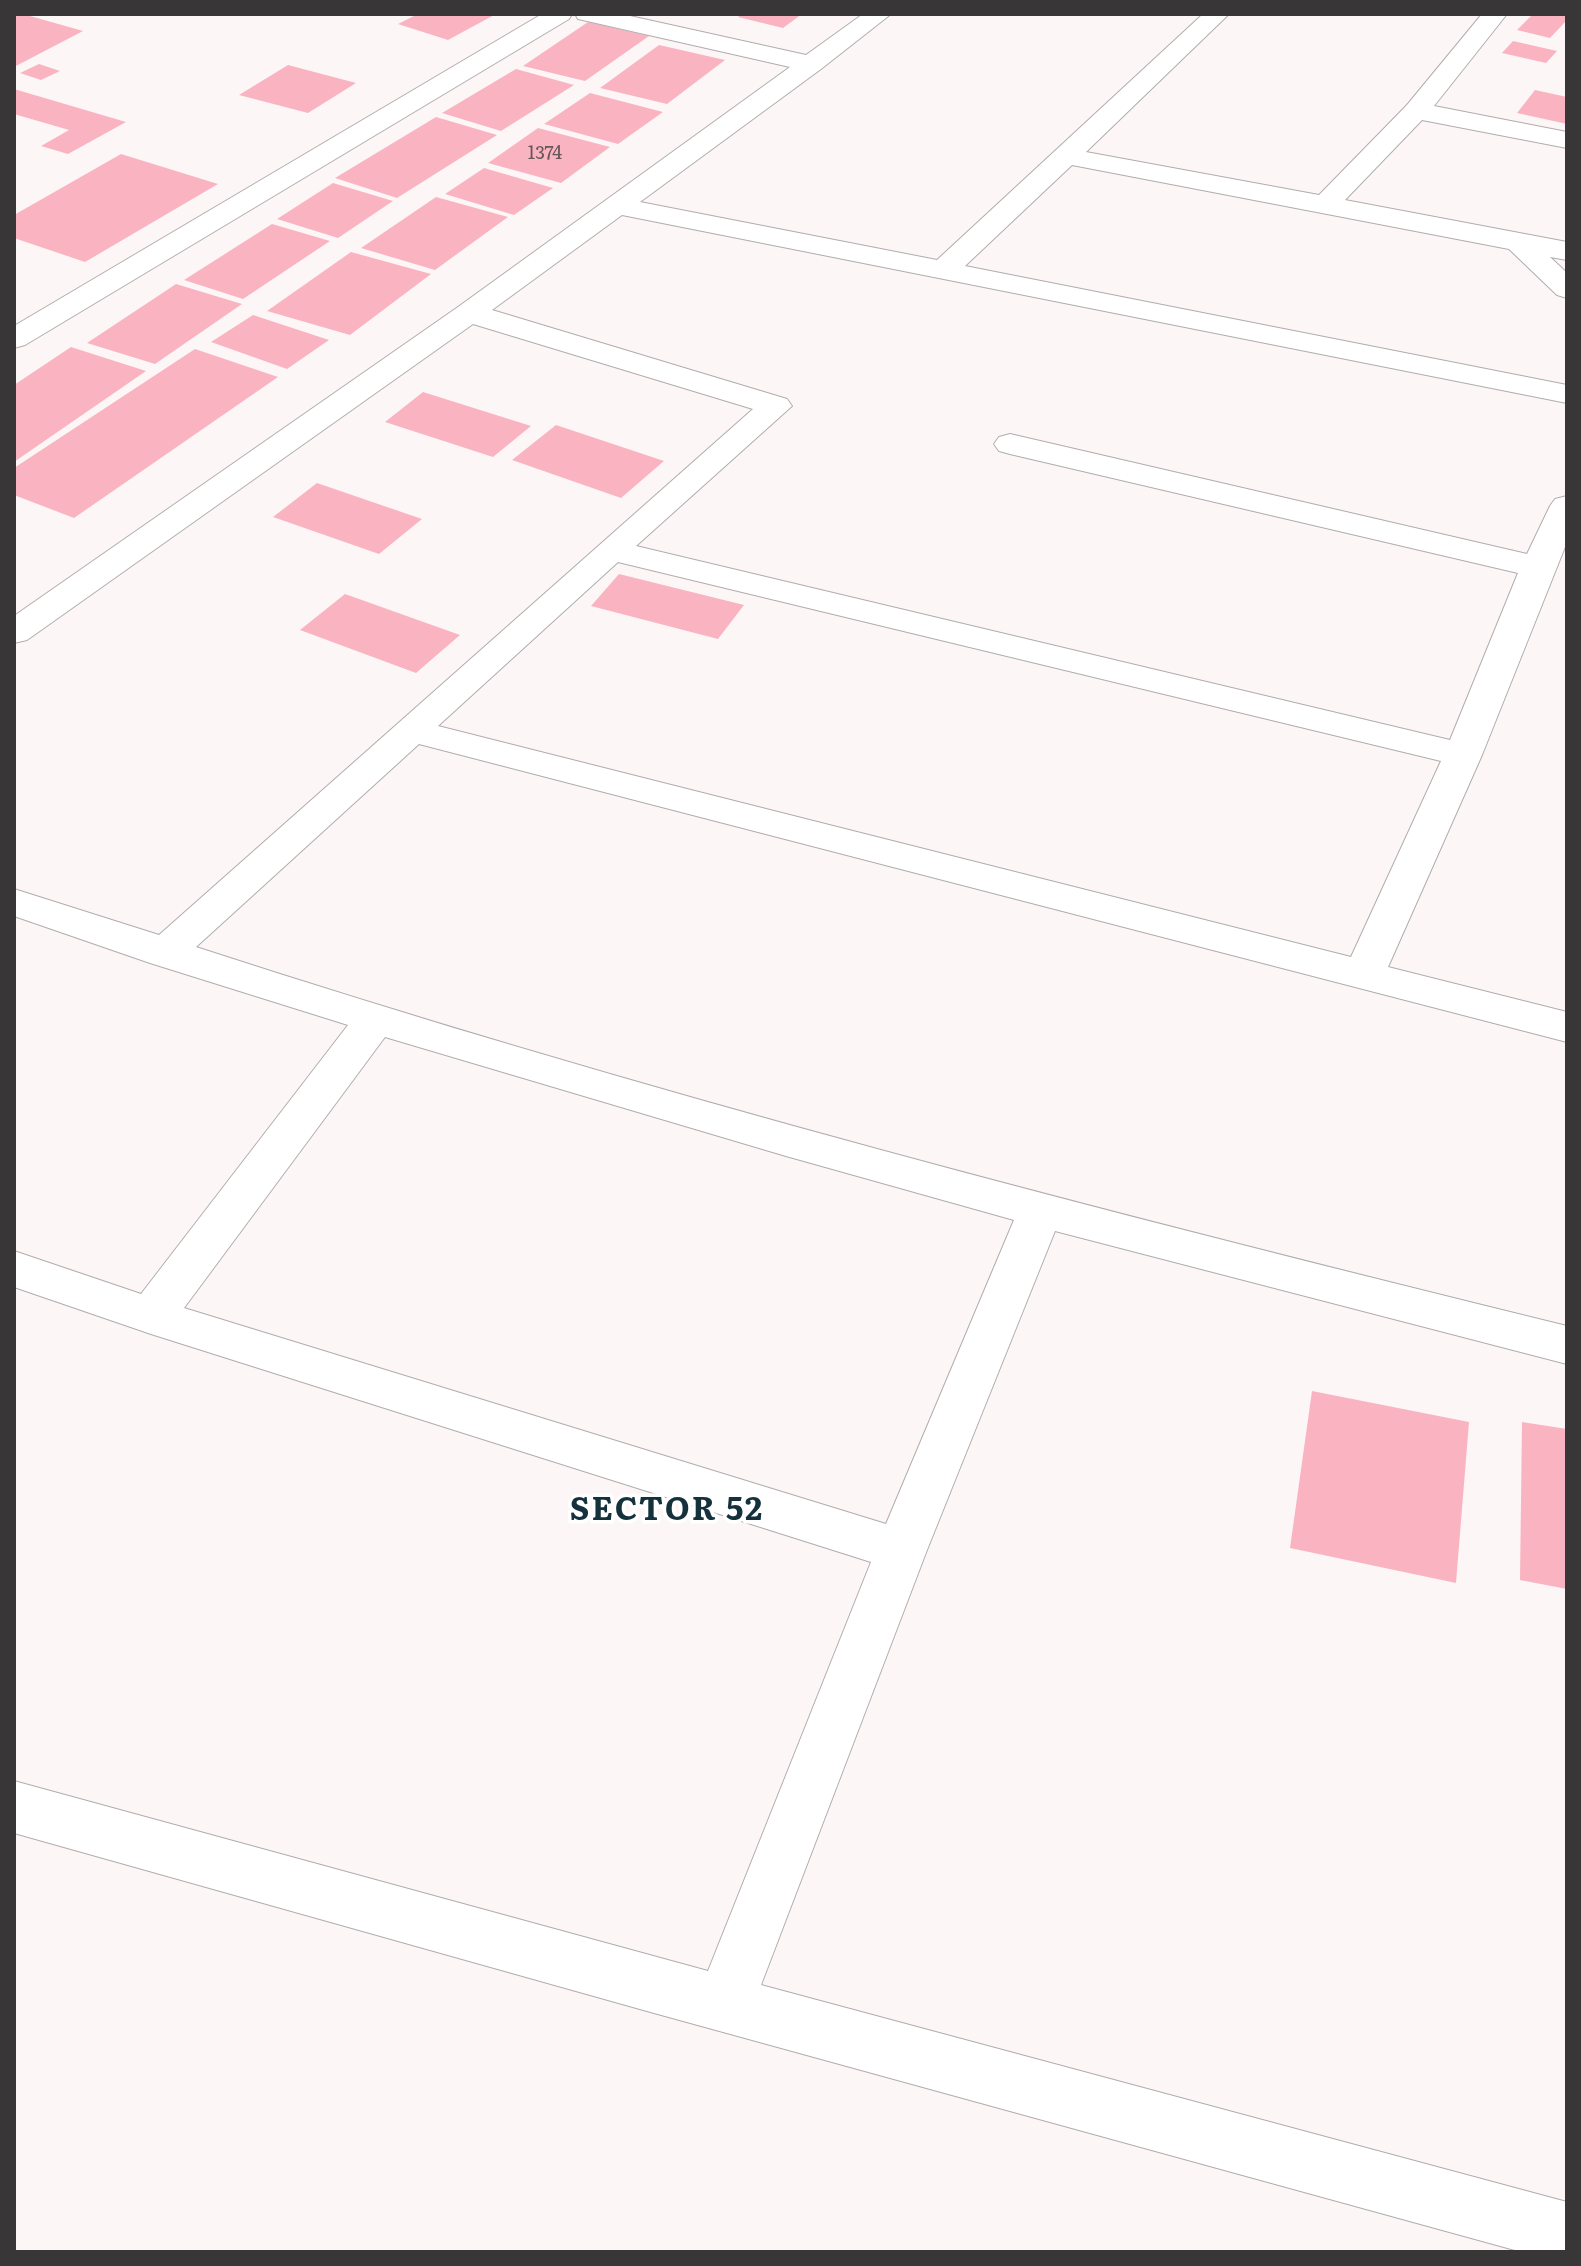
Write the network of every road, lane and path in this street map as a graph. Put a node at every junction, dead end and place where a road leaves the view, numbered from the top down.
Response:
1 (560, 14) edge
2 (587, 14) edge
3 (879, 14) edge
4 (1217, 14) edge
5 (1495, 14) edge
6 (812, 64) junction
7 (1416, 111) junction
8 (1567, 140) edge
9 (1066, 156) junction
10 (1326, 204) junction
11 (614, 205) junction
12 (1518, 241) junction
13 (1567, 251) edge
14 (942, 272) junction
15 (1567, 289) edge
16 (469, 313) junction
17 (14, 339) edge
18 (1567, 394) edge
19 (1010, 444) dead end
20 (1567, 506) edge
21 (611, 550) junction
22 (1538, 567) junction
23 (14, 632) edge
24 (410, 730) junction
25 (1463, 755) junction
26 (14, 902) edge
27 (164, 953) junction
28 (1364, 975) junction
29 (376, 1019) junction
30 (1567, 1027) edge
31 (1040, 1212) junction
32 (19, 1281) edge
33 (151, 1316) junction
34 (1567, 1345) edge
35 (901, 1550) junction
36 (14, 1807) edge
37 (724, 2004) junction
38 (1567, 2233) edge

1 - 17 street
2 - 6 street
3 - 6 street
4 - 9 street
5 - 7 street
6 - 11 street
7 - 8 street
7 - 10 street
9 - 10 street
9 - 14 street
10 - 12 street
11 - 14 street
11 - 16 street
12 - 13 street
12 - 15 street
14 - 18 street
16 - 21 street
16 - 23 street
19 - 22 street
20 - 22 street
21 - 24 street
21 - 25 street
22 - 25 street
24 - 27 street
24 - 28 street
25 - 28 street
26 - 27 street
27 - 29 street
28 - 30 street
29 - 31 street
29 - 33 street
31 - 34 street
31 - 35 street
32 - 33 street
33 - 35 street
35 - 37 street
36 - 37 street
37 - 38 street

